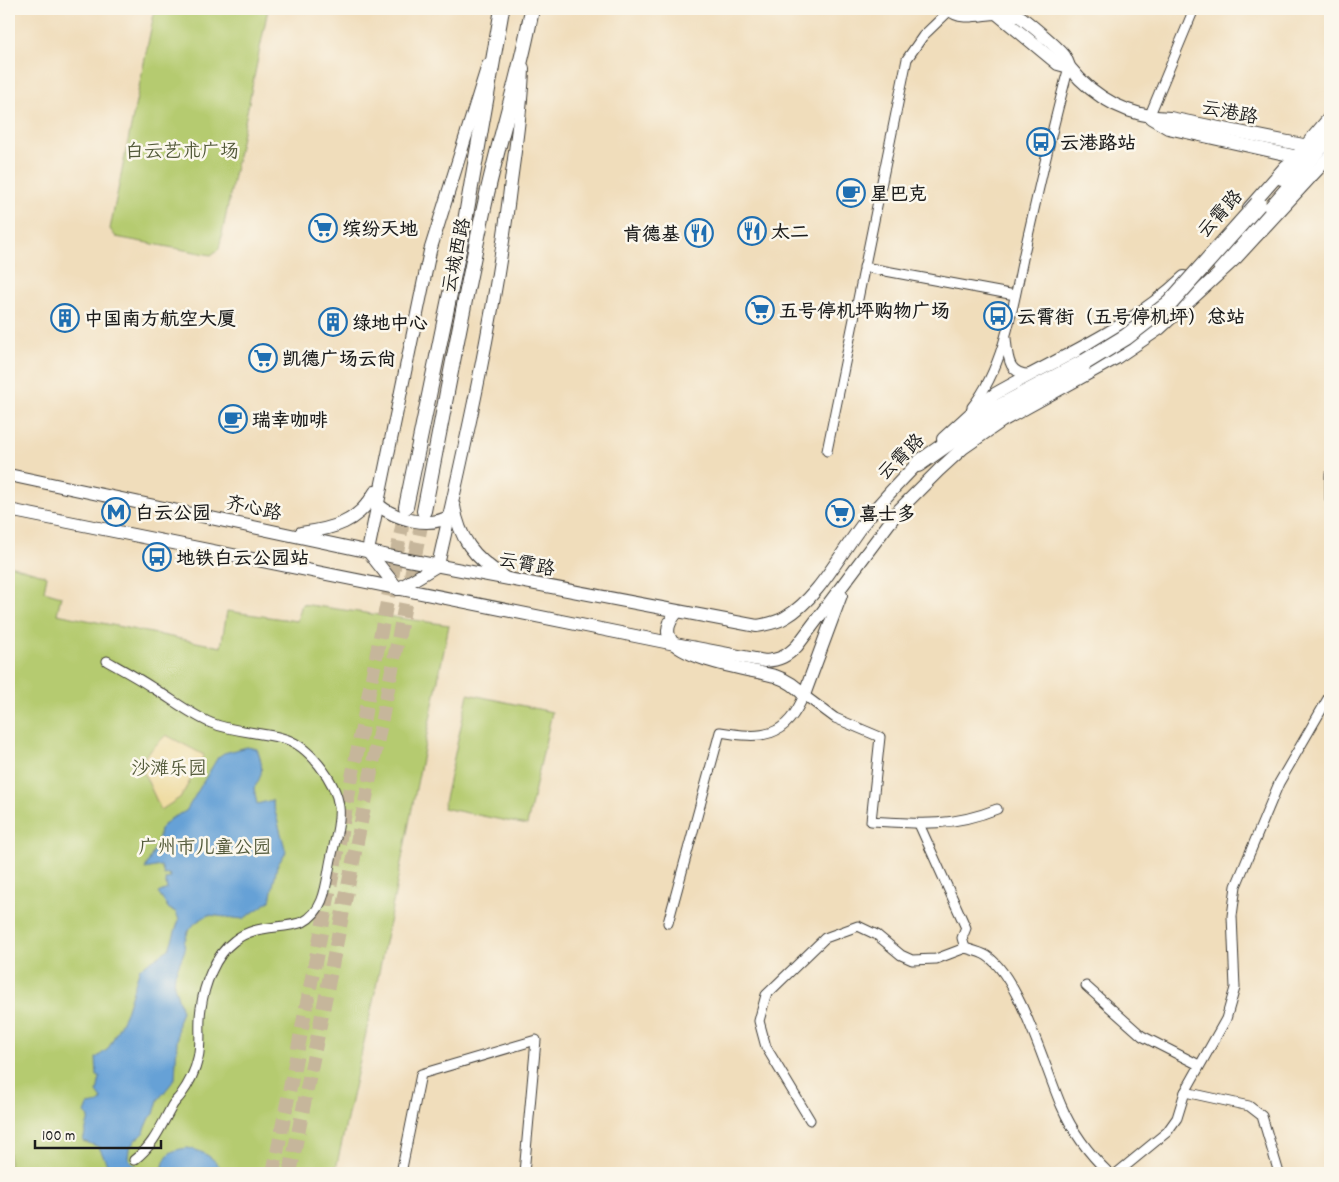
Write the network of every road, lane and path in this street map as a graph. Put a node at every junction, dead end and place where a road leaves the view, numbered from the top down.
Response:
1 (502, 9) edge
2 (532, 9) edge
3 (949, 9) edge
4 (1194, 9) edge
5 (494, 46) junction
6 (523, 58) junction
7 (1069, 67) junction
8 (1330, 109) edge
9 (1149, 117) junction
10 (1330, 120) edge
11 (1329, 139) edge
12 (1303, 144) junction
13 (1294, 156) junction
14 (1330, 156) edge
15 (1282, 177) dead end
16 (1258, 204) dead end
17 (864, 267) junction
18 (1015, 295) junction
19 (1163, 296) junction
20 (1194, 297) junction
21 (1178, 312) junction
22 (1006, 334) junction
23 (1033, 374) junction
24 (945, 438) junction
25 (827, 452) dead end
26 (918, 464) junction
27 (1330, 474) edge
28 (9, 475) edge
29 (381, 480) junction
30 (1330, 499) edge
31 (453, 500) junction
32 (377, 504) junction
33 (406, 508) tunnel mouth
34 (9, 510) edge
35 (424, 511) tunnel mouth
36 (450, 516) junction
37 (290, 534) junction
38 (368, 551) junction
39 (403, 559) joint
40 (438, 565) junction
41 (847, 580) junction
42 (526, 582) junction
43 (398, 589) junction
44 (677, 612) junction
45 (674, 644) junction
46 (107, 661) dead end
47 (804, 695) junction
48 (1330, 695) edge
49 (997, 809) dead end
50 (919, 824) junction
51 (668, 923) dead end
52 (966, 948) junction
53 (1086, 986) dead end
54 (1199, 1065) junction
55 (1185, 1092) junction
56 (810, 1120) dead end
57 (134, 1160) dead end
58 (400, 1173) edge
59 (524, 1173) edge
60 (1109, 1173) edge
61 (1117, 1173) edge
62 (1278, 1173) edge

1 - 5 main road, 云城西路
2 - 6 main road, 云城西路
3 - 7 main road, 云港路
3 - 17 street
4 - 9 street
5 - 29 main road
5 - 33 main road, 云城西路
6 - 31 main road
6 - 35 main road, 云城西路
7 - 9 main road, 云港路
7 - 18 street
8 - 12 main road, 云霄路
9 - 12 main road, 云港路
9 - 13 main road, 云港路
10 - 15 highway
11 - 20 main road
12 - 13 main road, 云霄路
13 - 19 main road, 云霄路
14 - 20 main road
16 - 26 highway, bridge
17 - 18 street
17 - 25 street
18 - 22 street
19 - 21 main road
19 - 23 main road, 云霄路
20 - 21 main road, 云霄路
21 - 41 main road, 云霄路
22 - 23 street
22 - 24 street
23 - 24 main road, 云霄路
24 - 26 main road, 云霄路
26 - 44 main road, 云霄路
27 - 30 street
28 - 37 main road, 齐心路
29 - 32 main road
29 - 37 main road
31 - 36 main road
31 - 42 main road
32 - 36 main road
32 - 38 main road
34 - 43 main road
36 - 40 main road
37 - 38 main road, 齐心路
38 - 39 main road, 齐心路
38 - 43 main road
39 - 40 main road, 云霄路
40 - 42 main road, 云霄路
40 - 43 main road
41 - 45 main road, 云霄路
41 - 47 main road
42 - 44 main road, 云霄路
43 - 45 main road, 云霄路
44 - 45 main road
45 - 47 main road
46 - 57 street
47 - 50 street
47 - 51 street
48 - 54 street
49 - 50 street
50 - 52 street
52 - 56 street
52 - 60 street
53 - 54 street
54 - 55 street
55 - 61 street
55 - 62 street
58 - 59 street

